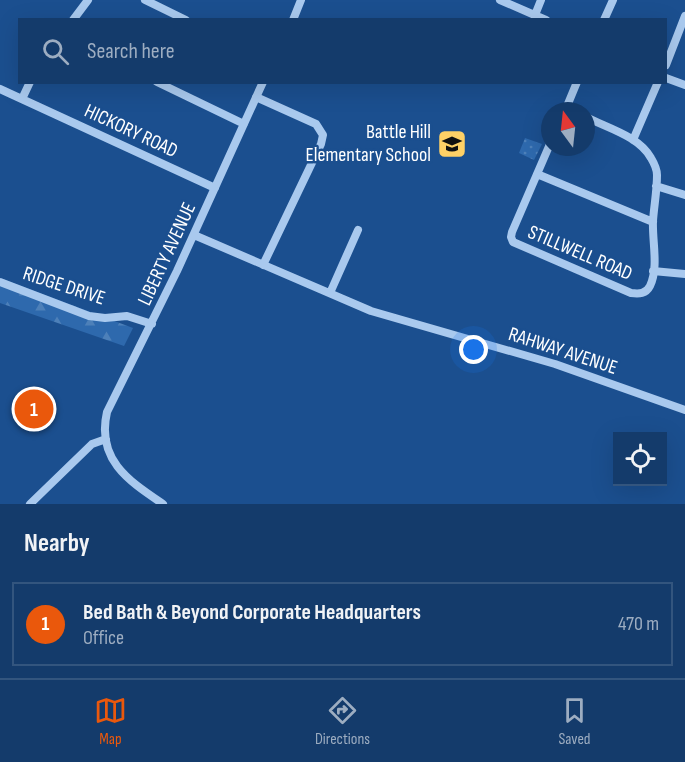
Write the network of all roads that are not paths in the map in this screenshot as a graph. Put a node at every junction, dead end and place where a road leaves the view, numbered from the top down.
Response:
1 (88, 0) edge
2 (146, 0) edge
3 (301, 0) edge
4 (500, 0) edge
5 (541, 0) edge
6 (613, 0) edge
7 (535, 15) junction
8 (685, 16) edge
9 (74, 18) edge
10 (182, 18) edge
11 (294, 18) edge
12 (542, 18) edge
13 (605, 18) edge
14 (667, 61) edge
15 (667, 78) edge
16 (29, 84) edge
17 (161, 84) edge
18 (262, 84) edge
19 (576, 84) edge
20 (657, 84) edge
21 (685, 85) edge
22 (0, 89) edge
23 (256, 97) junction
24 (22, 99) junction
25 (571, 102) edge
26 (595, 121) edge
27 (244, 124) junction
28 (633, 140) junction
29 (545, 156) edge
30 (537, 174) junction
31 (656, 186) junction
32 (215, 188) junction
33 (685, 195) edge
34 (653, 222) junction
35 (358, 230) dead end
36 (194, 235) junction
37 (262, 265) junction
38 (653, 271) junction
39 (685, 274) edge
40 (0, 282) edge
41 (330, 293) junction
42 (152, 324) junction
43 (685, 410) edge
44 (106, 439) junction
45 (30, 504) edge
46 (163, 504) edge

1 - 9 street
2 - 10 street
3 - 11 street
4 - 7 street
5 - 7 street
6 - 13 street
7 - 12 street
8 - 14 street
15 - 21 street
16 - 24 street
17 - 27 street
18 - 23 street, LIBERTY AVENUE
19 - 25 street
20 - 28 street
22 - 24 street, HICKORY ROAD
23 - 27 street, LIBERTY AVENUE
23 - 37 street
24 - 32 street, HICKORY ROAD
26 - 28 street
27 - 32 street, LIBERTY AVENUE
28 - 31 street
29 - 30 street
30 - 34 street
30 - 38 street, STILLWELL ROAD
31 - 33 street
31 - 34 street
32 - 36 street, LIBERTY AVENUE
34 - 38 street
35 - 41 street
36 - 37 street, RAHWAY AVENUE
36 - 42 street, LIBERTY AVENUE
37 - 41 street, RAHWAY AVENUE
38 - 39 street
40 - 42 street, RIDGE DRIVE
41 - 43 street, RAHWAY AVENUE
42 - 44 street, LIBERTY AVENUE
44 - 45 street
44 - 46 street

